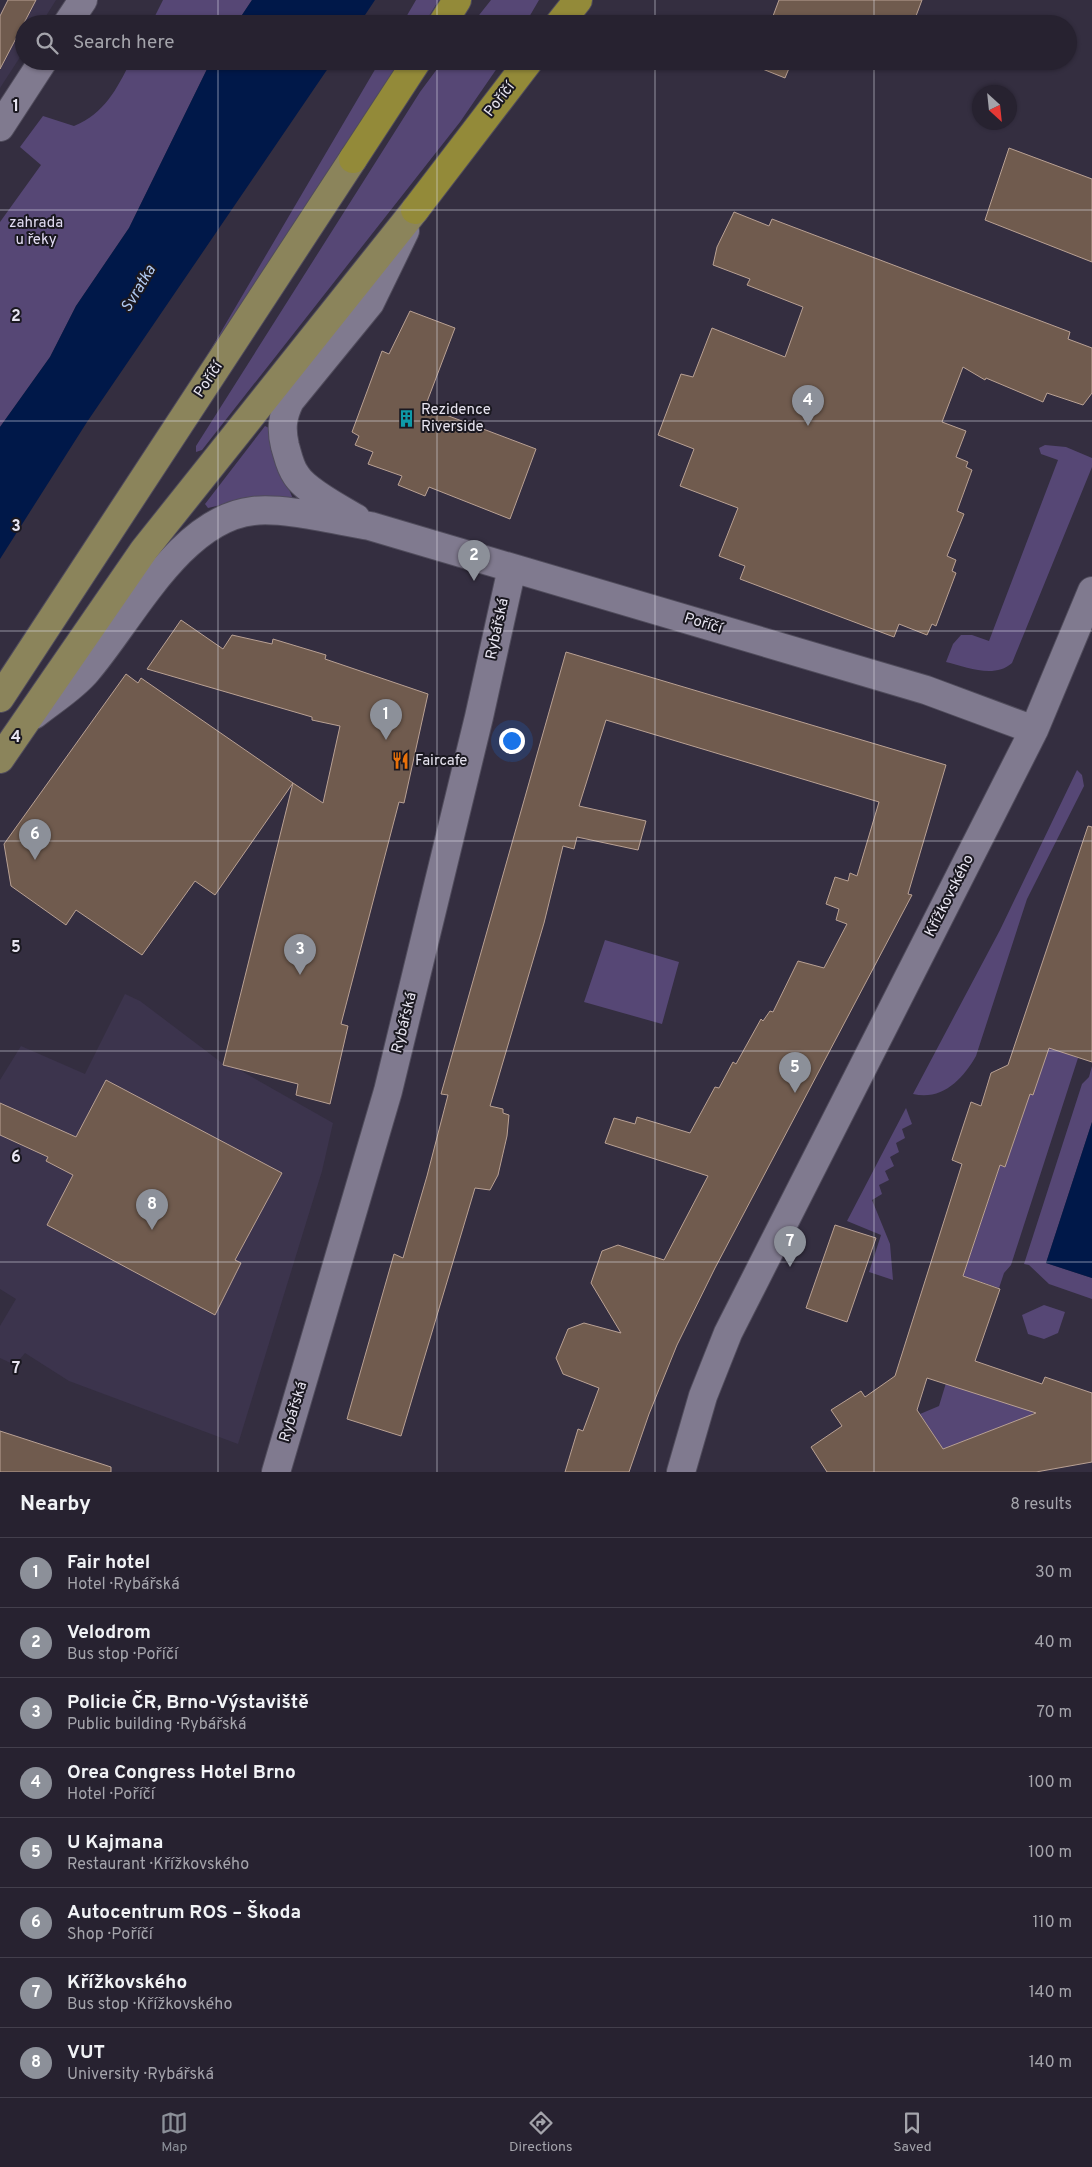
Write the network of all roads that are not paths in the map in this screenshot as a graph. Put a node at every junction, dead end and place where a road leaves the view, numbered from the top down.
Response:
1 (83, 0) edge
2 (457, 0) edge
3 (565, 0) edge
4 (578, 0) edge
5 (74, 15) edge
6 (448, 15) edge
7 (558, 15) edge
8 (566, 15) edge
9 (37, 70) edge
10 (411, 70) edge
11 (523, 70) edge
12 (0, 127) edge
13 (353, 159) joint
14 (415, 210) junction
15 (370, 526) junction
16 (512, 568) junction
17 (1092, 591) edge
18 (0, 698) edge
19 (25, 722) junction
20 (1034, 730) junction
21 (0, 759) edge
22 (276, 1472) edge
23 (681, 1472) edge

1 - 5 street
2 - 6 highway
3 - 7 highway
4 - 8 highway
9 - 12 street
10 - 13 highway, Poříčí
11 - 14 highway, Poříčí
13 - 18 main road, Poříčí
14 - 15 street, Poříčí
14 - 19 main road, Poříčí
15 - 16 street, Poříčí
15 - 19 street, Poříčí
16 - 20 street, Poříčí
16 - 22 street, Rybářská
17 - 20 street, Křížkovského
19 - 21 main road, Poříčí
20 - 23 street, Křížkovského

